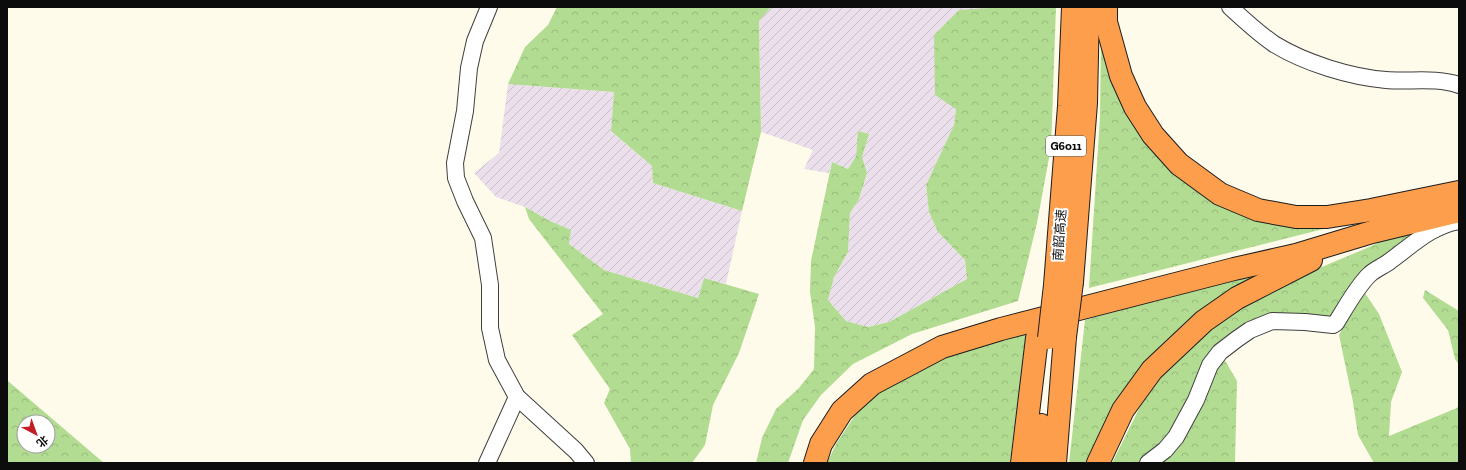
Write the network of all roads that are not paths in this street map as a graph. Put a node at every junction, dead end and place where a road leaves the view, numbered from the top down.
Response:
1 (489, 7) edge
2 (1073, 7) edge
3 (1088, 7) edge
4 (1106, 7) edge
5 (1230, 7) edge
6 (1456, 83) edge
7 (1459, 192) edge
8 (1437, 197) junction
9 (1459, 211) edge
10 (1459, 221) edge
11 (1372, 232) junction
12 (1056, 284) junction
13 (1050, 338) junction
14 (517, 397) junction
15 (487, 463) edge
16 (586, 463) edge
17 (804, 463) edge
18 (815, 463) edge
19 (1022, 463) edge
20 (1038, 463) edge
21 (1055, 463) edge
22 (1098, 463) edge
23 (1148, 463) edge

1 - 14 street
2 - 12 highway, 南韶高速 / G6011
3 - 12 highway, 南韶高速 / G6011
4 - 8 highway
5 - 6 street
7 - 8 highway
8 - 17 highway
9 - 11 highway
10 - 23 street
11 - 18 highway
11 - 22 highway
12 - 13 highway, 南韶高速 / G6011, bridge
12 - 13 highway
13 - 19 highway
13 - 20 highway, 南韶高速 / G6011
13 - 21 highway, 南韶高速 / G6011
14 - 15 street
14 - 16 street

